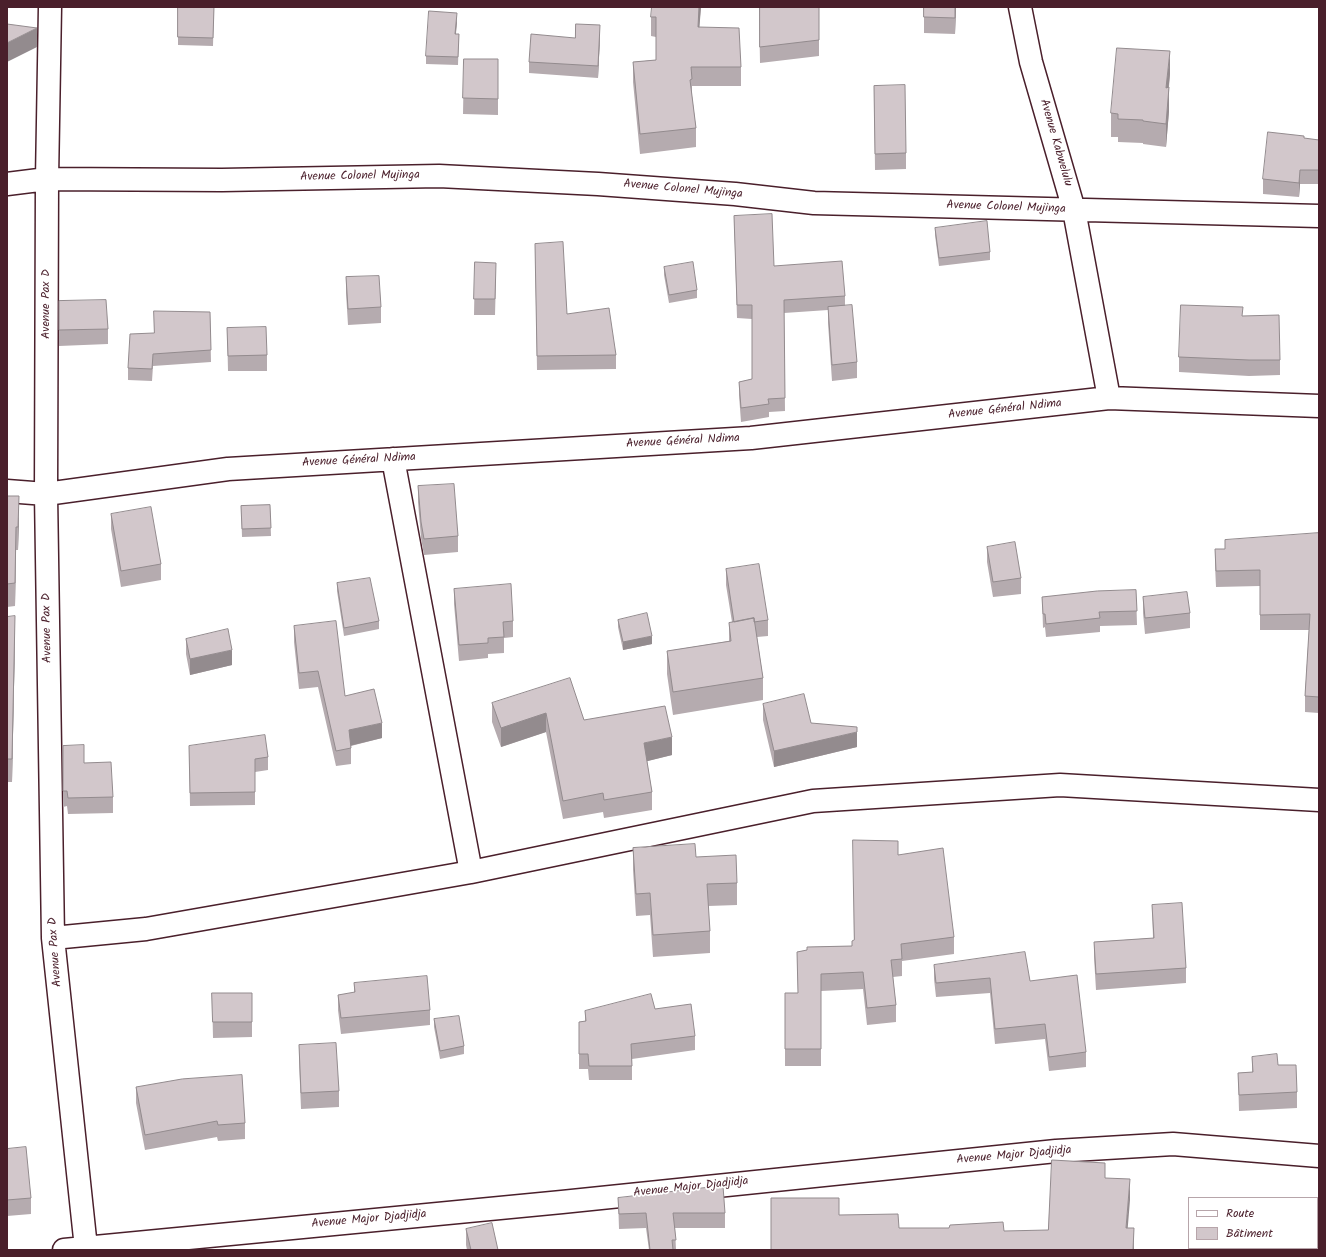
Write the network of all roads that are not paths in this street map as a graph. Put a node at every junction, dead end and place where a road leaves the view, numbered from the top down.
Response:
1 (50, 7) edge
2 (1020, 7) edge
3 (47, 179) junction
4 (7, 184) edge
5 (1074, 210) junction
6 (1319, 216) edge
7 (1109, 398) junction
8 (1319, 406) edge
9 (393, 459) junction
10 (7, 491) edge
11 (46, 494) junction
12 (1319, 800) edge
13 (471, 872) junction
14 (53, 938) junction
15 (1319, 1156) edge
16 (86, 1248) junction
17 (110, 1248) edge
18 (64, 1250) edge

1 - 3 street, Avenue Pax D
2 - 5 street, Avenue Kabwelulu
3 - 4 street
3 - 5 street, Avenue Colonel Mujinga
3 - 11 street, Avenue Pax D
5 - 6 street, Avenue Colonel Mujinga
5 - 7 street, Avenue Kabwelulu
7 - 8 street, Avenue Général Ndima
7 - 9 street, Avenue Général Ndima
9 - 11 street, Avenue Général Ndima
9 - 13 street
10 - 11 street, Avenue Général Ndima
11 - 14 street, Avenue Pax D
12 - 13 street
13 - 14 street
14 - 16 street, Avenue Pax D
15 - 17 street, Avenue Major Djadjidja
16 - 17 street, Avenue Major Djadjidja
16 - 18 street, Avenue Major Djadjidja

